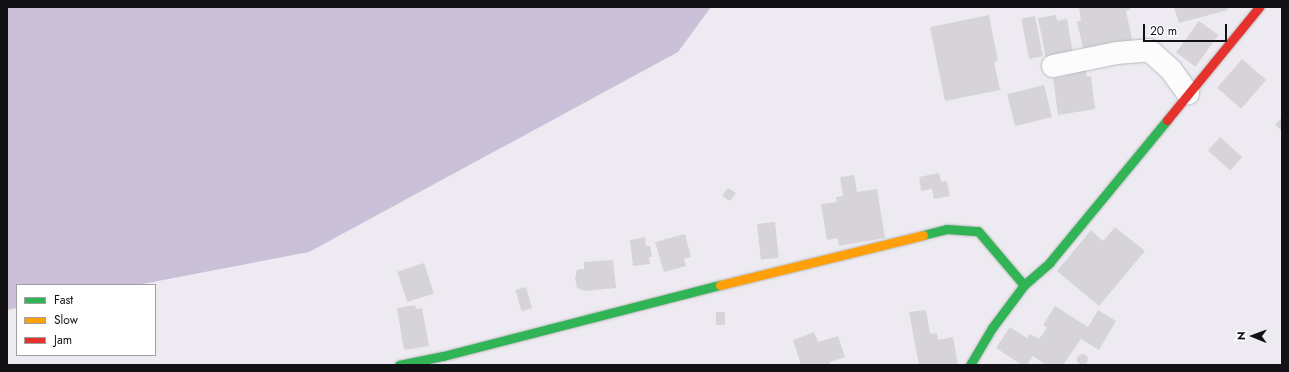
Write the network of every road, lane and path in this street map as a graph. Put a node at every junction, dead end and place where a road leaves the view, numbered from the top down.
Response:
1 (1259, 7) edge
2 (1052, 66) dead end
3 (1188, 93) junction
4 (1024, 285) junction
5 (398, 365) edge
6 (970, 365) edge

1 - 3 street
2 - 3 street
3 - 4 street
4 - 5 street
4 - 6 street

